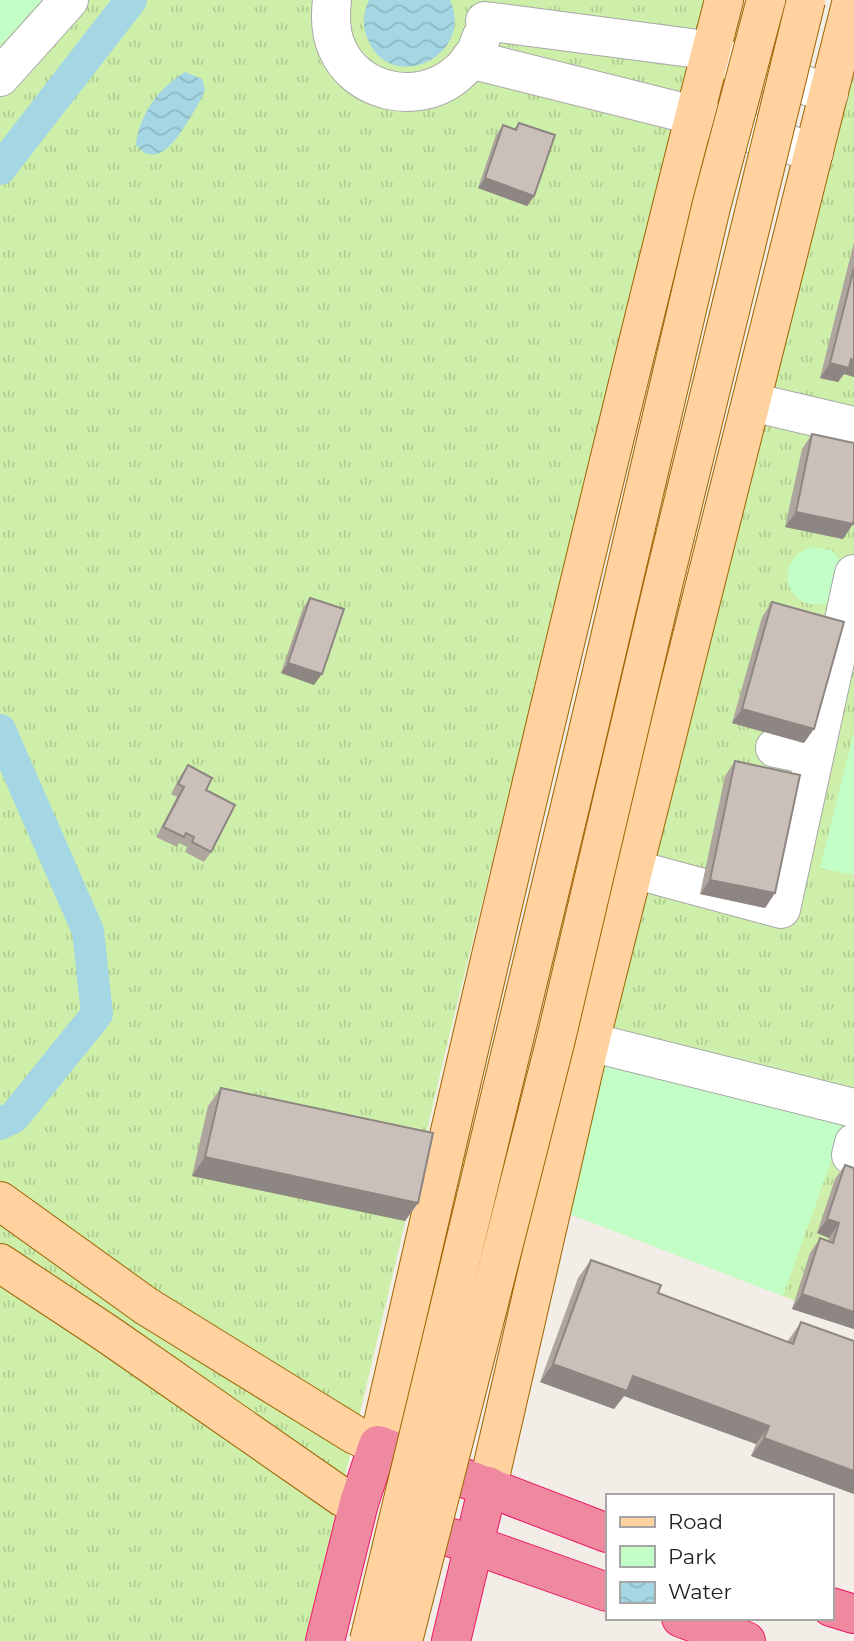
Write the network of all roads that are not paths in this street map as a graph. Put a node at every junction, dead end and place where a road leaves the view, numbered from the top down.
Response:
1 (331, 0) edge
2 (724, 0) edge
3 (766, 0) edge
4 (806, 0) edge
5 (852, 0) edge
6 (61, 3) edge
7 (484, 10) edge
8 (710, 54) junction
9 (470, 59) junction
10 (0, 77) edge
11 (829, 93) junction
12 (695, 116) junction
13 (814, 152) junction
14 (751, 402) junction
15 (854, 426) edge
16 (854, 574) edge
17 (804, 614) edge
18 (844, 621) junction
19 (775, 748) dead end
20 (814, 756) junction
21 (633, 869) junction
22 (590, 1042) junction
23 (854, 1108) edge
24 (854, 1143) edge
25 (854, 1156) edge
26 (0, 1201) edge
27 (0, 1264) edge
28 (379, 1445) junction
29 (488, 1486) junction
30 (359, 1503) junction
31 (606, 1533) edge
32 (474, 1545) junction
33 (606, 1592) edge
34 (833, 1608) edge
35 (854, 1614) edge
36 (687, 1620) edge
37 (325, 1641) edge
38 (369, 1641) edge
39 (403, 1641) edge
40 (451, 1641) edge
41 (746, 1641) edge

1 - 9 street
2 - 8 main road
3 - 38 main road, bridge
4 - 39 main road, bridge
5 - 11 main road
6 - 10 street
7 - 8 street
7 - 9 street
8 - 11 street
8 - 12 main road
9 - 12 street
11 - 13 main road
12 - 13 street
12 - 28 main road
13 - 14 main road
14 - 15 street
14 - 21 main road
16 - 18 street
17 - 18 street
18 - 20 street
19 - 20 street
20 - 21 street
21 - 22 main road
22 - 23 street
22 - 29 main road
24 - 25 street
26 - 28 main road
27 - 30 main road
28 - 29 highway
28 - 30 highway
29 - 31 highway
29 - 32 highway
30 - 32 highway
30 - 37 highway
32 - 33 highway
32 - 40 highway
34 - 35 highway
36 - 41 highway

